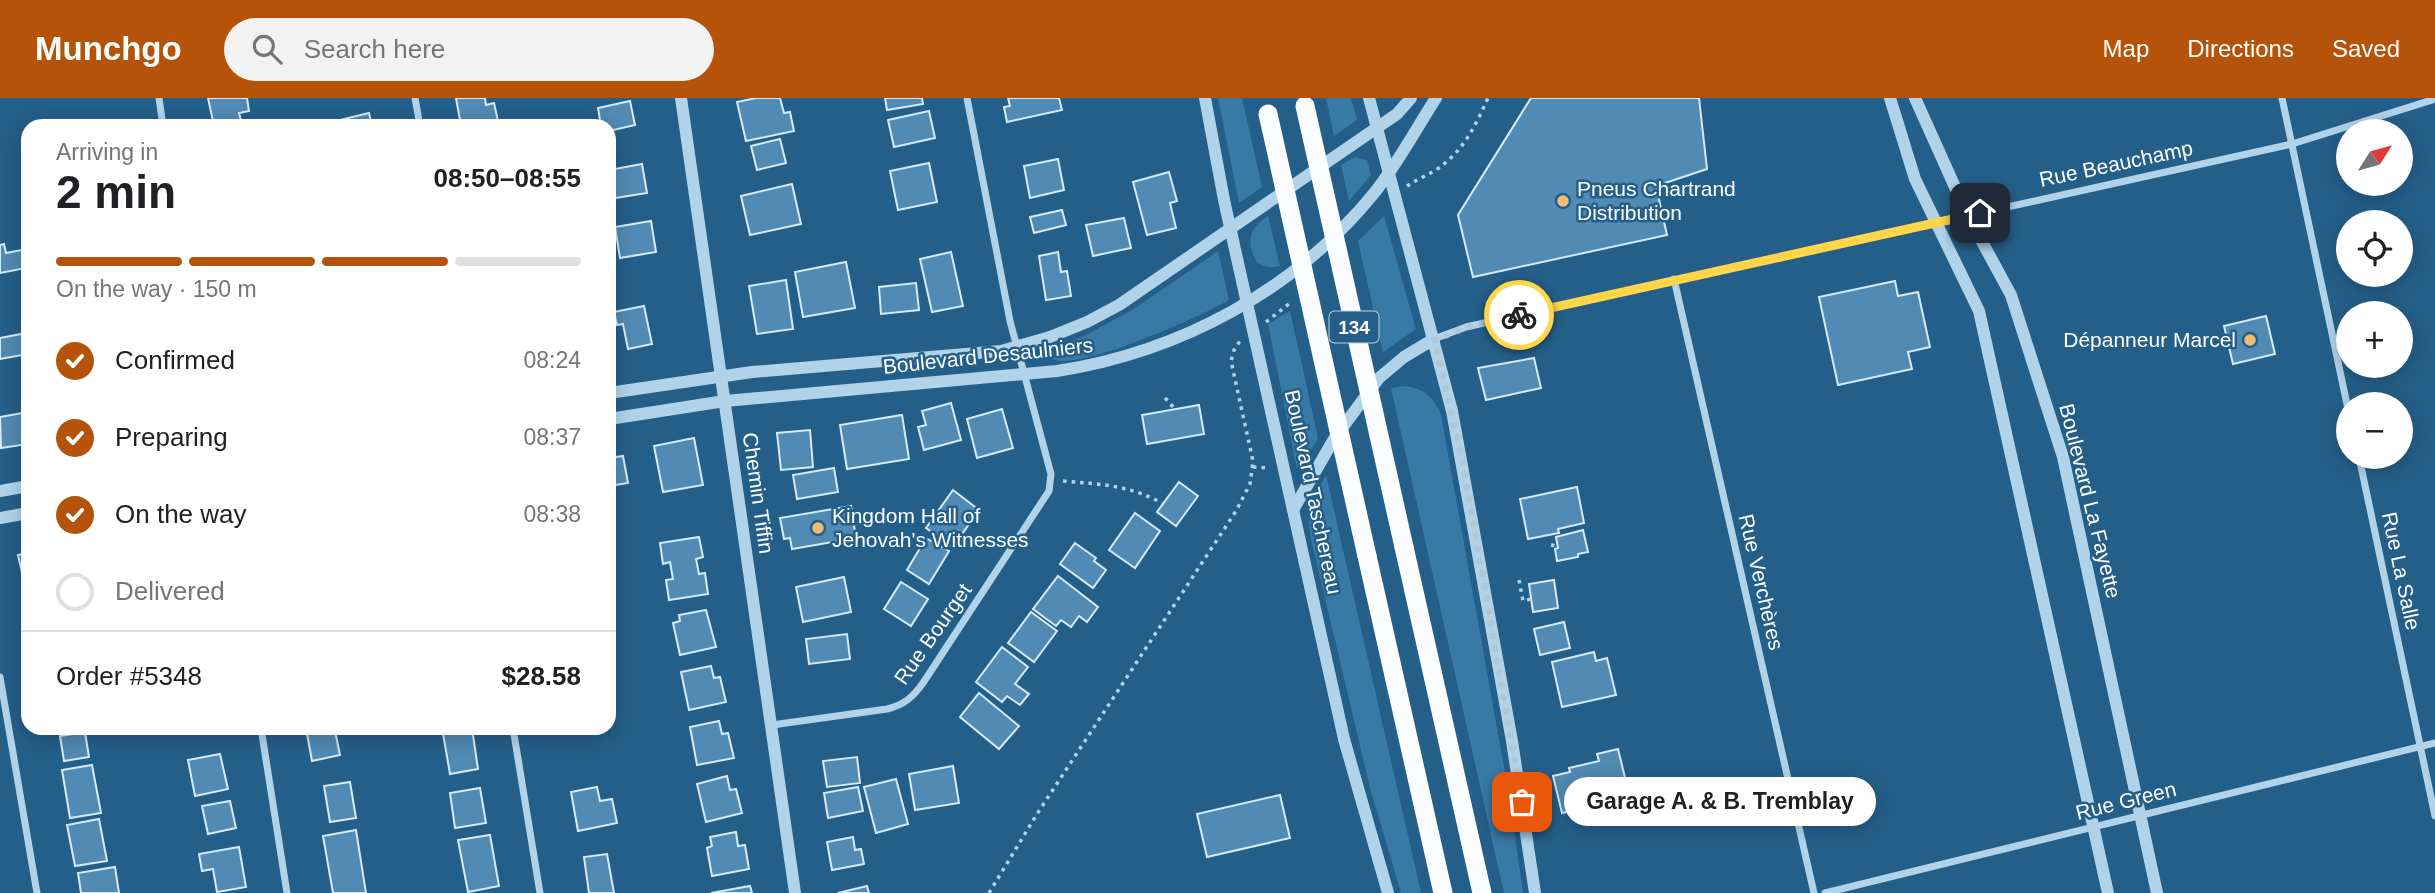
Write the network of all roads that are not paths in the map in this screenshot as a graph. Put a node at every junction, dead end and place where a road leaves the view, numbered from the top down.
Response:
1 (159, 98) edge
2 (415, 98) edge
3 (681, 98) edge
4 (967, 98) edge
5 (1205, 98) edge
6 (1369, 98) edge
7 (1411, 98) edge
8 (1436, 98) edge
9 (1890, 98) edge
10 (1914, 98) edge
11 (2283, 98) edge
12 (2435, 99) edge
13 (1304, 102) edge
14 (1266, 106) edge
15 (162, 119) edge
16 (419, 119) edge
17 (1377, 128) junction
18 (2292, 144) junction
19 (1389, 172) junction
20 (1968, 216) junction
21 (1937, 222) junction
22 (1231, 228) junction
23 (1674, 279) junction
24 (1248, 303) junction
25 (1434, 340) junction
26 (1017, 347) junction
27 (1024, 375) junction
28 (720, 376) junction
29 (616, 392) edge
30 (2345, 392) edge
31 (725, 401) junction
32 (616, 418) edge
33 (2362, 469) edge
34 (21, 487) edge
35 (0, 491) edge
36 (1293, 510) junction
37 (21, 514) edge
38 (0, 518) edge
39 (0, 677) edge
40 (772, 725) junction
41 (262, 735) edge
42 (514, 735) edge
43 (2435, 743) edge
44 (2420, 746) junction
45 (2141, 815) junction
46 (2435, 816) edge
47 (2091, 827) junction
48 (37, 893) edge
49 (288, 893) edge
50 (540, 893) edge
51 (795, 893) edge
52 (1388, 893) edge
53 (1443, 893) edge
54 (1482, 893) edge
55 (1535, 893) edge
56 (1814, 893) edge
57 (1825, 893) edge
58 (2108, 893) edge
59 (2157, 893) edge

1 - 15 street
2 - 16 street
3 - 28 street, Chemin Tiffin
4 - 26 street
5 - 22 street, Boulevard Taschereau
6 - 17 street
7 - 17 street, Boulevard Desaulniers
8 - 19 street, Boulevard Desaulniers
9 - 21 street
10 - 20 street, Boulevard La Fayette
11 - 18 street
12 - 18 street, Rue Beauchamp
13 - 54 highway, 134, bridge
14 - 53 highway, Boulevard Taschereau / 134, bridge
17 - 19 street
17 - 22 street, Boulevard Desaulniers
18 - 20 street, Rue Beauchamp
18 - 30 street
19 - 24 street, Boulevard Desaulniers
19 - 25 street
20 - 21 street, Rue Beauchamp
20 - 45 street, Boulevard La Fayette
21 - 23 street, Rue Beauchamp
21 - 47 street
22 - 24 street, Boulevard Taschereau
22 - 26 street, Boulevard Desaulniers
23 - 25 street, Rue Beauchamp
23 - 56 street, Rue Verchères
24 - 27 street, Boulevard Desaulniers
24 - 36 street, Boulevard Taschereau
25 - 36 street
25 - 55 street
26 - 27 street
26 - 28 street, Boulevard Desaulniers
27 - 31 street, Boulevard Desaulniers
27 - 40 street, Rue Bourget
28 - 29 street, Boulevard Desaulniers
28 - 31 street, Chemin Tiffin
31 - 32 street, Boulevard Desaulniers
31 - 40 street, Chemin Tiffin
33 - 44 street, Rue La Salle
34 - 35 street
36 - 52 street, Boulevard Taschereau
37 - 38 street
39 - 48 street
40 - 51 street, Chemin Tiffin
41 - 49 street
42 - 50 street
43 - 44 street, Rue Green
44 - 45 street, Rue Green
44 - 46 street, Rue La Salle
45 - 47 street, Rue Green
45 - 59 street, Boulevard La Fayette
47 - 57 street, Rue Green
47 - 58 street

